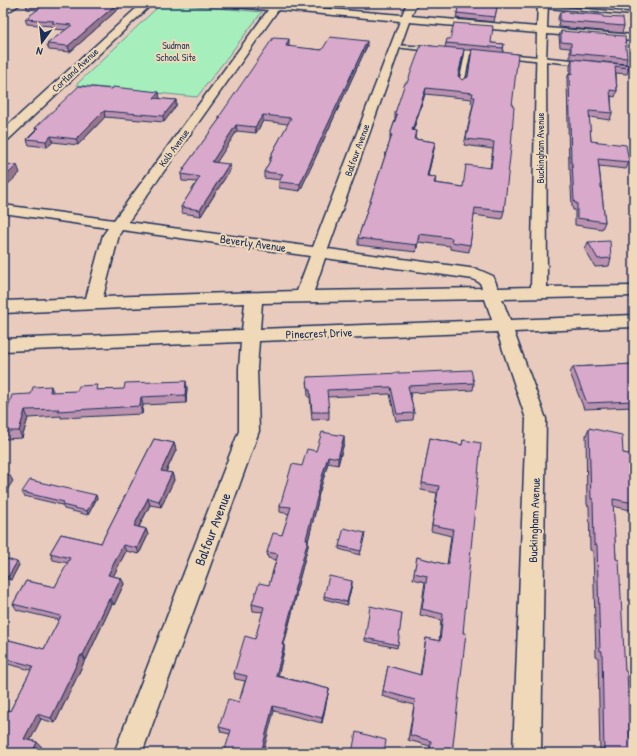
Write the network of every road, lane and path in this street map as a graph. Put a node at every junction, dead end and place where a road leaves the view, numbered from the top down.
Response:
1 (17, 3) edge
2 (148, 3) edge
3 (225, 3) edge
4 (412, 3) edge
5 (497, 3) edge
6 (277, 5) edge
7 (543, 5) edge
8 (3, 12) edge
9 (634, 14) edge
10 (405, 18) junction
11 (543, 30) junction
12 (634, 38) edge
13 (394, 46) junction
14 (438, 49) edge
15 (445, 50) edge
16 (468, 52) junction
17 (490, 54) edge
18 (498, 55) edge
19 (541, 59) junction
20 (590, 64) edge
21 (612, 66) edge
22 (634, 68) edge
23 (462, 83) edge
24 (3, 137) edge
25 (3, 209) edge
26 (119, 224) junction
27 (319, 252) junction
28 (634, 291) edge
29 (539, 293) junction
30 (493, 294) junction
31 (303, 297) junction
32 (254, 298) junction
33 (94, 303) junction
34 (3, 306) edge
35 (634, 321) edge
36 (504, 326) junction
37 (250, 336) junction
38 (3, 345) edge
39 (128, 753) edge
40 (527, 753) edge

1 - 8 street
2 - 24 street, Cortland Avenue
3 - 6 street
4 - 10 street, Balfour Avenue
5 - 7 lane
6 - 10 street
6 - 26 street, Kolb Avenue
7 - 9 lane
7 - 11 street, Buckingham Avenue
10 - 11 street
10 - 13 street, Balfour Avenue
11 - 12 street
11 - 19 street, Buckingham Avenue
13 - 14 lane
13 - 27 street, Balfour Avenue
15 - 16 lane
16 - 17 lane
16 - 23 lane
18 - 19 lane
19 - 20 lane
19 - 29 street, Buckingham Avenue
21 - 22 lane
25 - 26 street, Beverly Avenue
26 - 27 street, Beverly Avenue
26 - 33 street, Kolb Avenue
27 - 30 street, Beverly Avenue
27 - 31 street, Balfour Avenue
28 - 29 street
29 - 30 street
30 - 31 street
30 - 36 street, Buckingham Avenue
31 - 32 street
32 - 33 street
32 - 37 street, Balfour Avenue
33 - 34 street
35 - 36 street, Pinecrest Drive
36 - 37 street, Pinecrest Drive
36 - 40 street, Buckingham Avenue
37 - 38 street, Pinecrest Drive
37 - 39 street, Balfour Avenue

